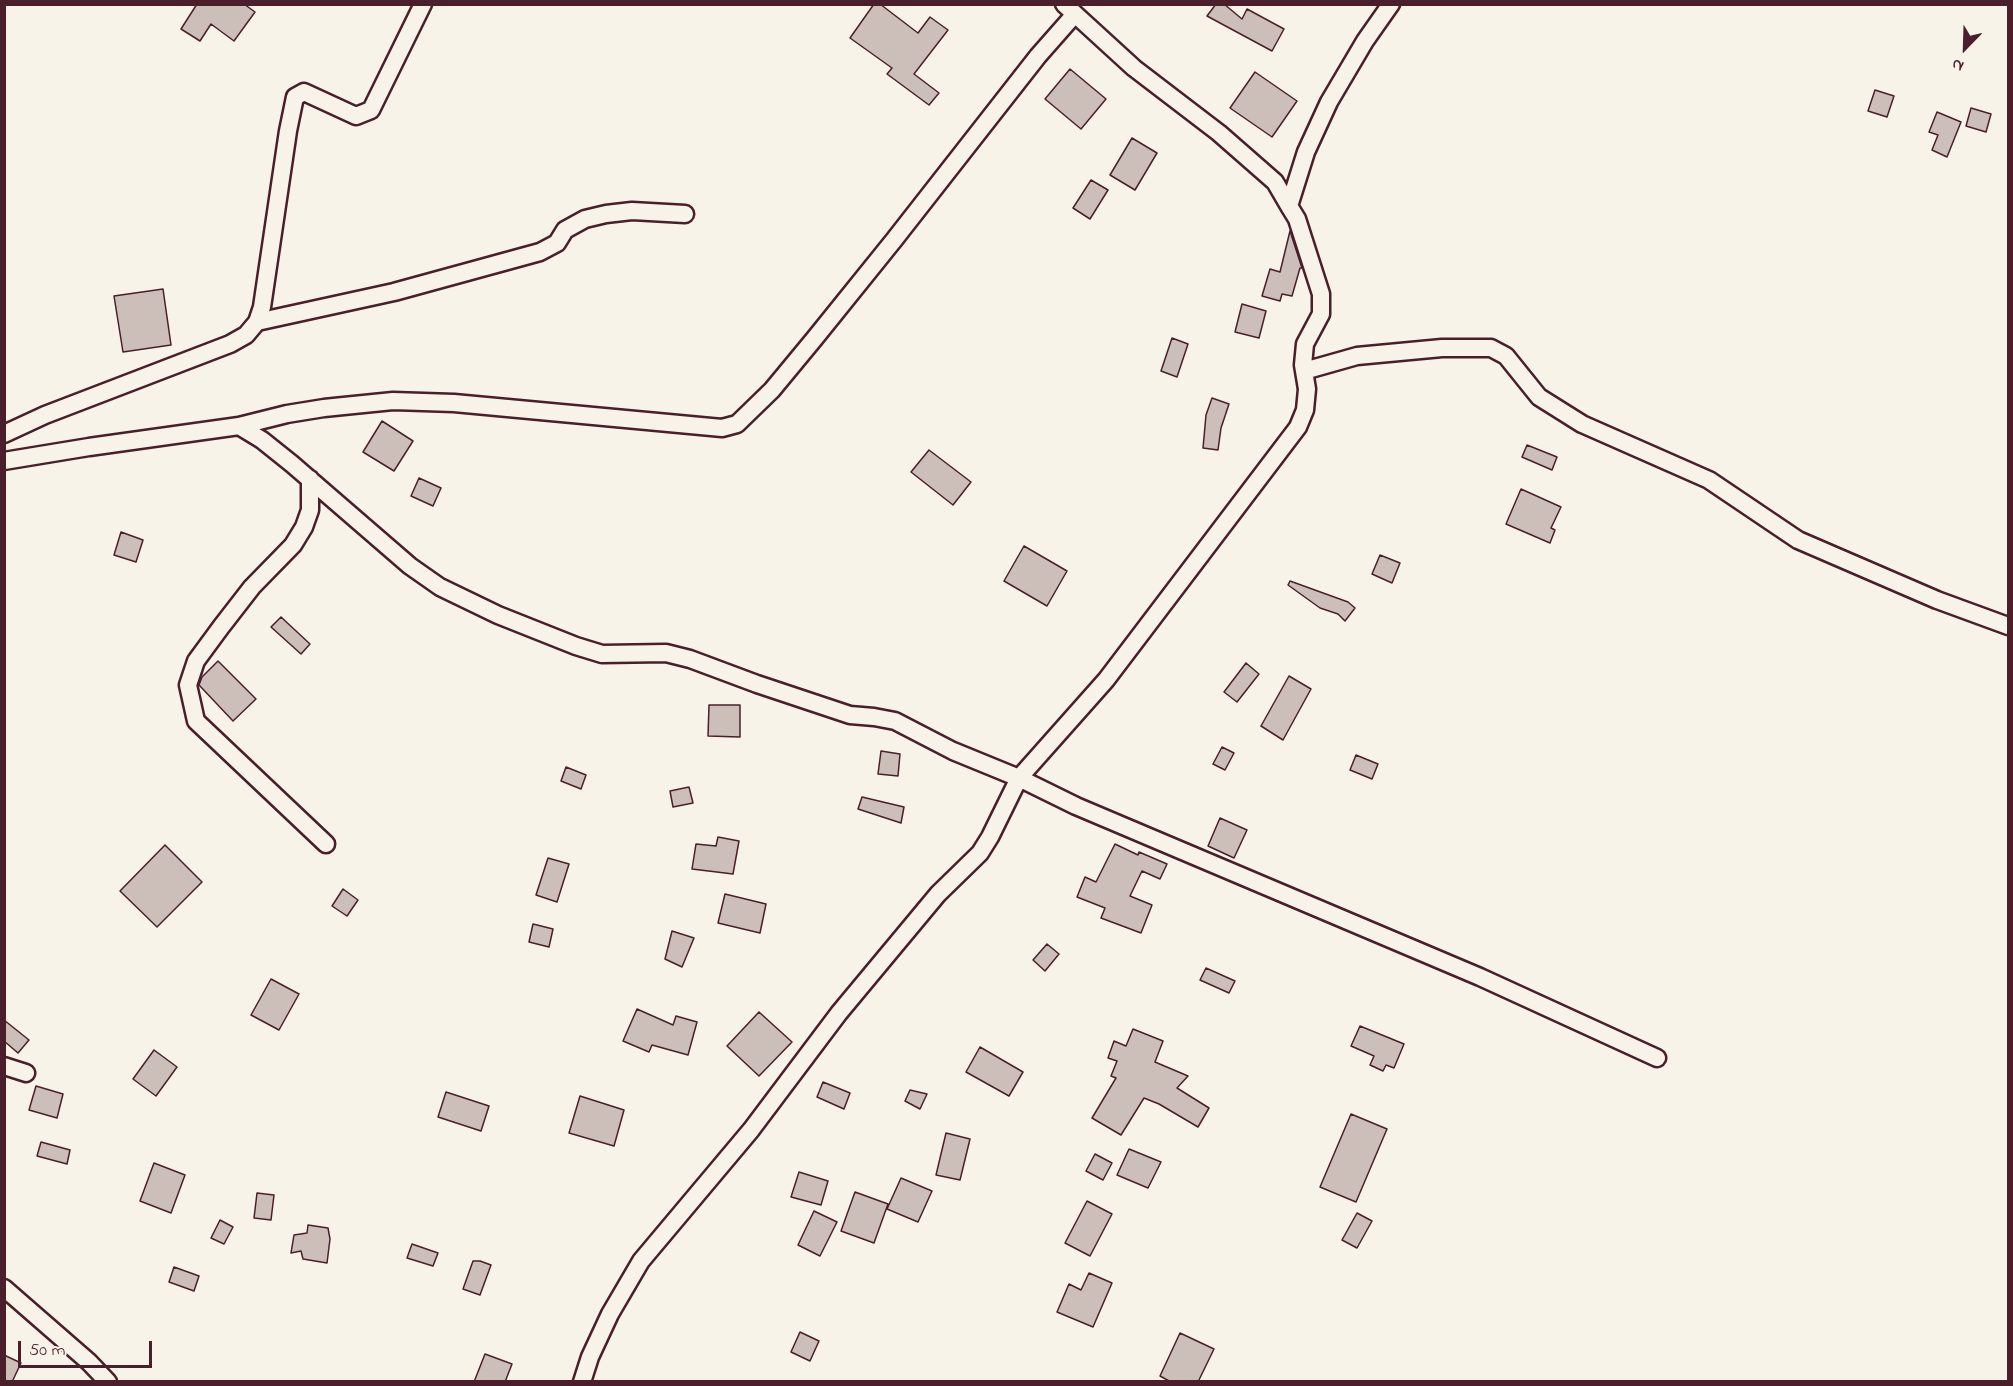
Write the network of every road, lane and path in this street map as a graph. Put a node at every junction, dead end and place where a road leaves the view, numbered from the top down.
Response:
1 (423, 4) edge
2 (1391, 4) edge
3 (1070, 9) edge
4 (1289, 206) junction
5 (685, 214) dead end
6 (257, 322) junction
7 (1304, 371) junction
8 (238, 426) junction
9 (4, 434) edge
10 (4, 461) edge
11 (310, 479) junction
12 (2008, 626) edge
13 (1019, 778) junction
14 (327, 844) dead end
15 (1657, 1058) dead end
16 (4, 1066) edge
17 (26, 1073) dead end
18 (4, 1288) edge
19 (108, 1382) edge
20 (582, 1382) edge

1 - 6 street
2 - 4 street
3 - 4 street
3 - 8 street
4 - 7 street
5 - 6 street
6 - 9 street
7 - 12 street
7 - 13 street
8 - 10 street
8 - 11 street
11 - 13 street
11 - 14 street
13 - 15 street
13 - 20 street
16 - 17 street
18 - 19 street

